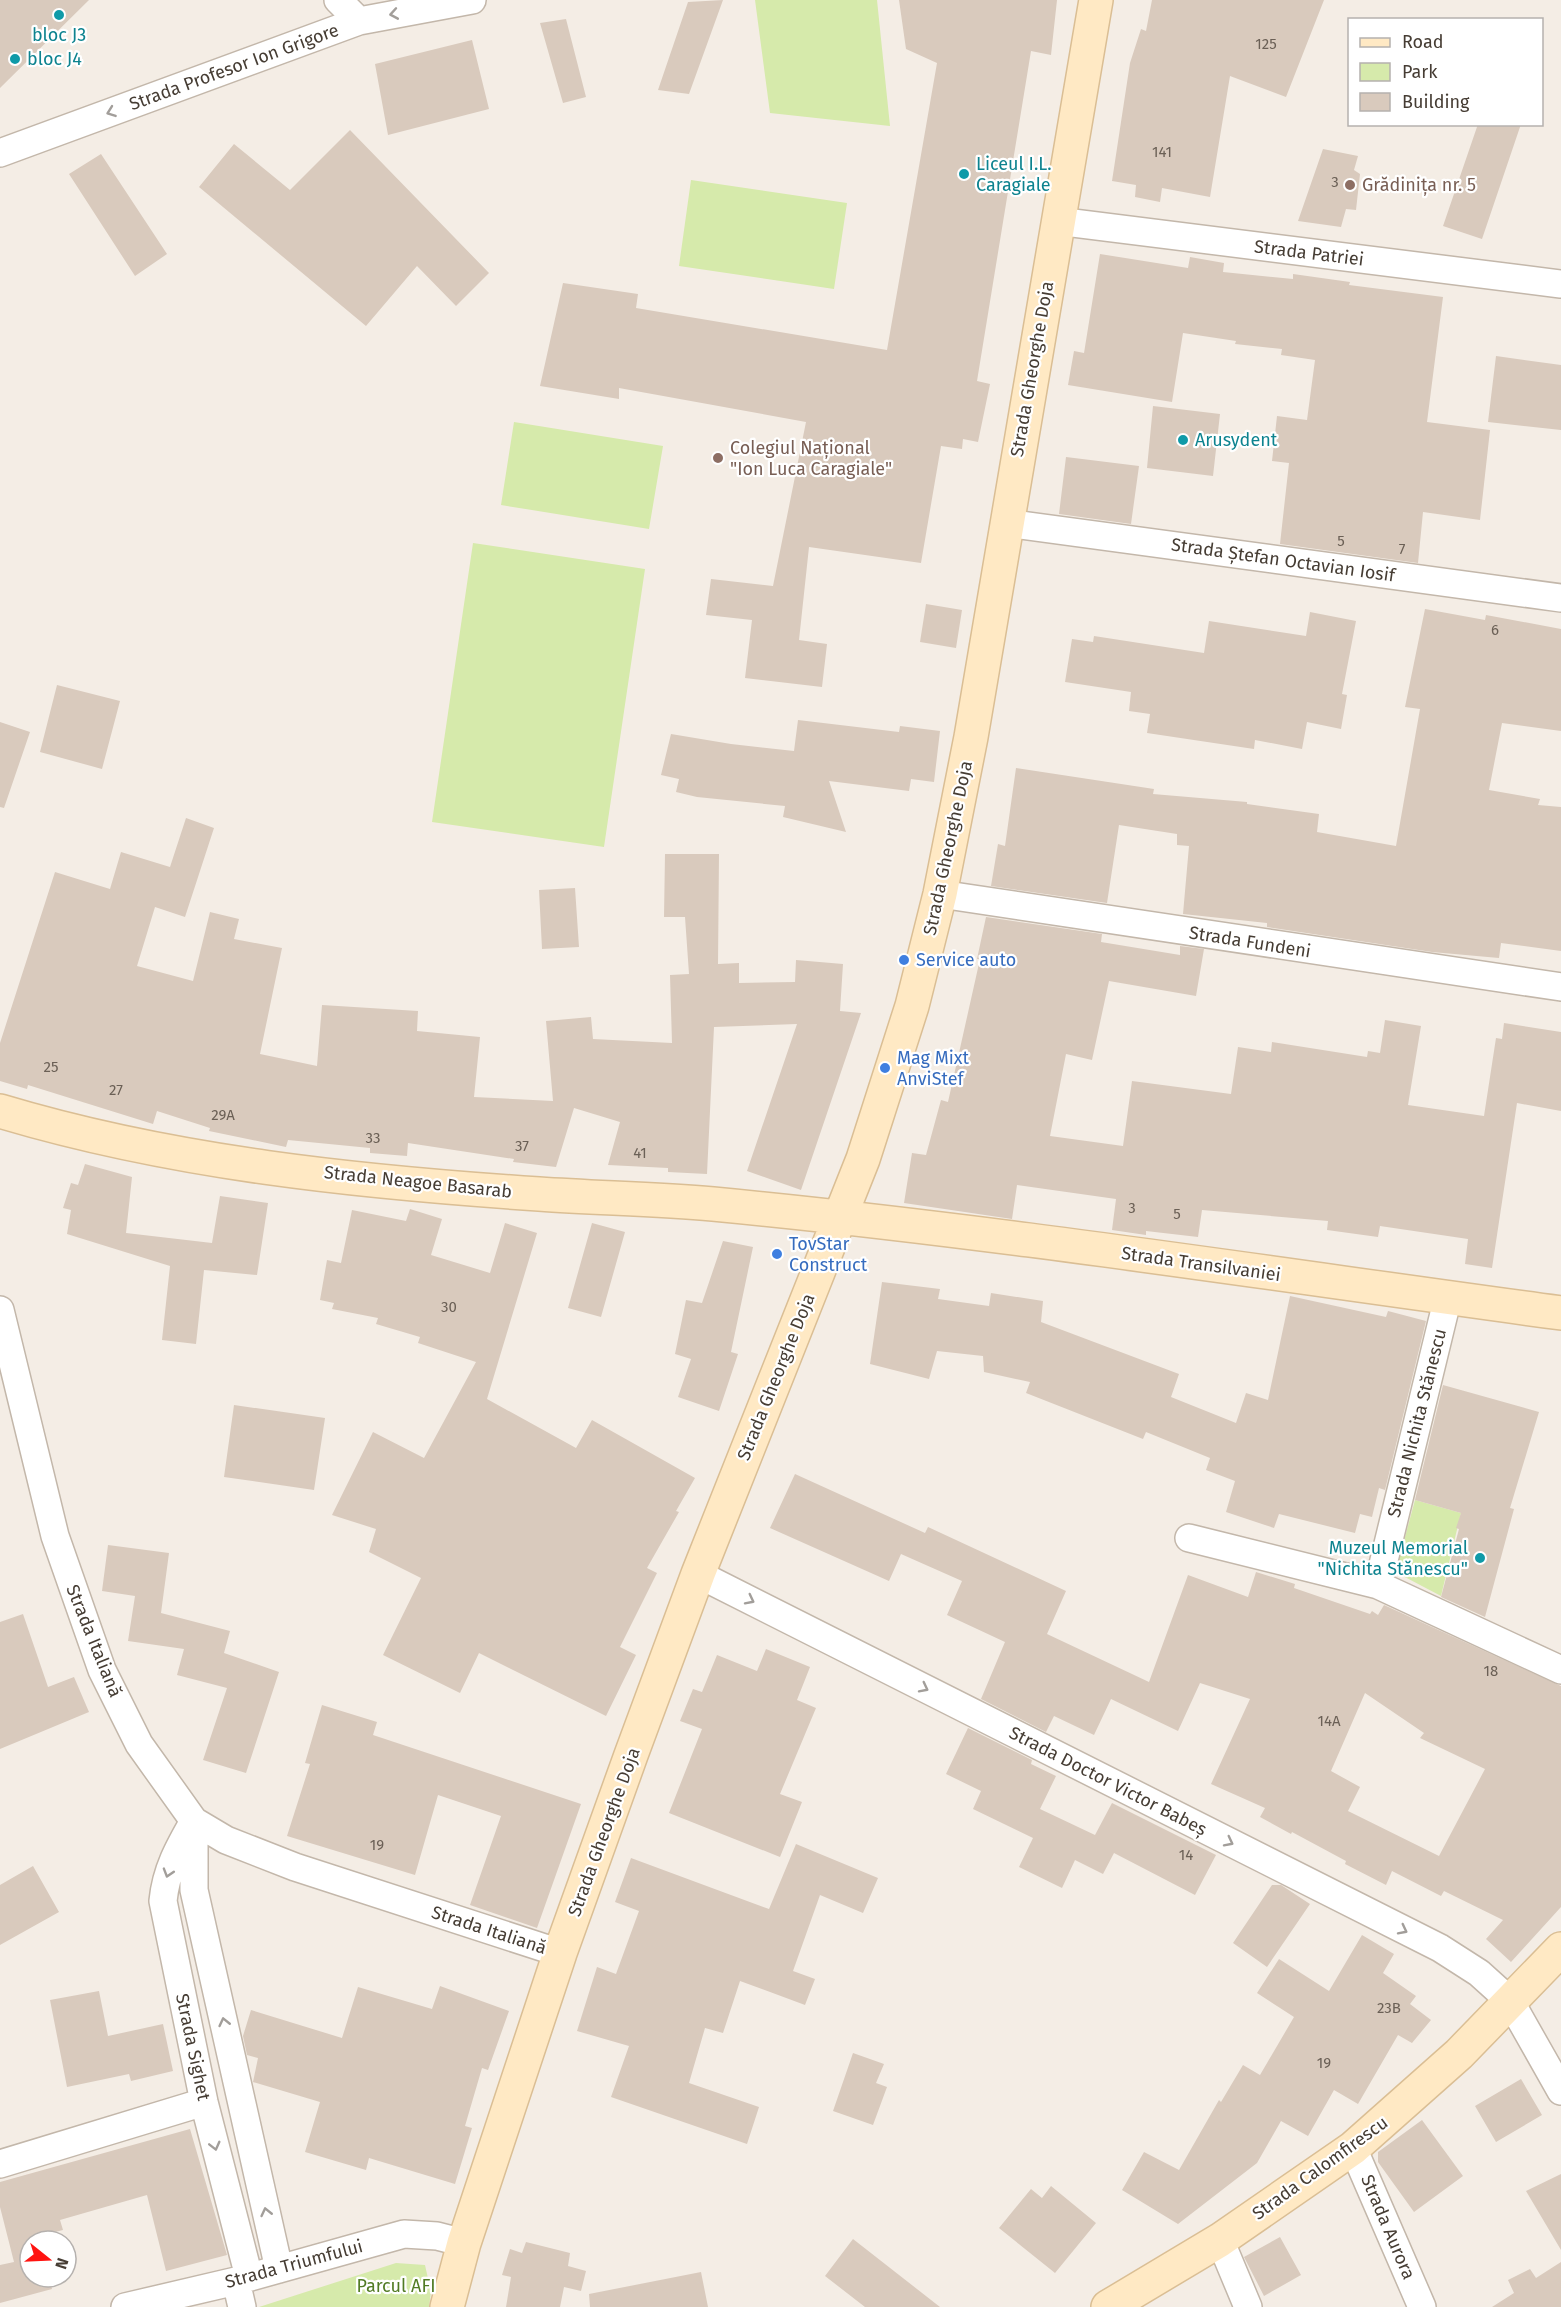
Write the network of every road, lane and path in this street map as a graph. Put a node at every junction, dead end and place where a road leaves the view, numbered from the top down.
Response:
1 (338, 0) edge
2 (472, 0) edge
3 (1096, 0) edge
4 (359, 21) junction
5 (0, 153) edge
6 (1057, 221) junction
7 (1561, 284) edge
8 (1006, 523) junction
9 (1561, 597) edge
10 (940, 894) junction
11 (1561, 987) edge
12 (0, 1111) edge
13 (841, 1217) junction
14 (1448, 1297) junction
15 (0, 1310) edge
16 (1561, 1313) edge
17 (1190, 1538) dead end
18 (698, 1574) junction
19 (1378, 1585) junction
20 (1561, 1670) edge
21 (194, 1821) junction
22 (1561, 1949) edge
23 (560, 1953) junction
24 (1510, 2001) junction
25 (1561, 2091) edge
26 (204, 2102) junction
27 (1353, 2148) junction
28 (0, 2164) edge
29 (1220, 2240) junction
30 (464, 2243) junction
31 (279, 2269) junction
32 (243, 2279) junction
33 (125, 2307) edge
34 (242, 2307) edge
35 (447, 2307) edge
36 (1108, 2307) edge
37 (1248, 2307) edge
38 (1422, 2307) edge

1 - 4 street
2 -> 4 street, Strada Profesor Ion Grigore
3 - 6 main road, Strada Gheorghe Doja
4 -> 5 street, Strada Profesor Ion Grigore
6 - 7 street, Strada Patriei
6 - 8 main road, Strada Gheorghe Doja
8 - 9 street, Strada Ștefan Octavian Iosif
8 - 10 main road, Strada Gheorghe Doja
10 - 11 street, Strada Fundeni
10 - 13 main road, Strada Gheorghe Doja
12 - 13 main road, Strada Neagoe Basarab
13 - 14 main road, Strada Transilvaniei
13 - 18 main road, Strada Gheorghe Doja
14 - 16 main road, Strada Transilvaniei
14 - 19 street, Strada Nichita Stănescu
15 - 21 street, Strada Italiană
17 - 19 street
18 - 23 main road, Strada Gheorghe Doja
18 -> 24 street, Strada Doctor Victor Babeș
19 - 20 street
21 - 23 street, Strada Italiană
21 -> 26 street, Strada Sighet
31 -> 21 street
22 - 24 main road, Strada Calomfirescu
23 - 30 main road, Strada Gheorghe Doja
24 - 25 street, Strada Doctor Victor Babeș
24 - 27 main road, Strada Calomfirescu
26 - 28 street
26 -> 32 street, Strada Sighet
27 - 29 main road, Strada Calomfirescu
27 - 38 street, Strada Aurora
29 - 36 main road, Strada Calomfirescu
29 - 37 street
30 - 31 street, Strada Triumfului
30 - 35 main road, Strada Gheorghe Doja
31 - 32 street, Strada Triumfului
32 - 33 street, Strada Triumfului
32 - 34 street, Strada Sighet

